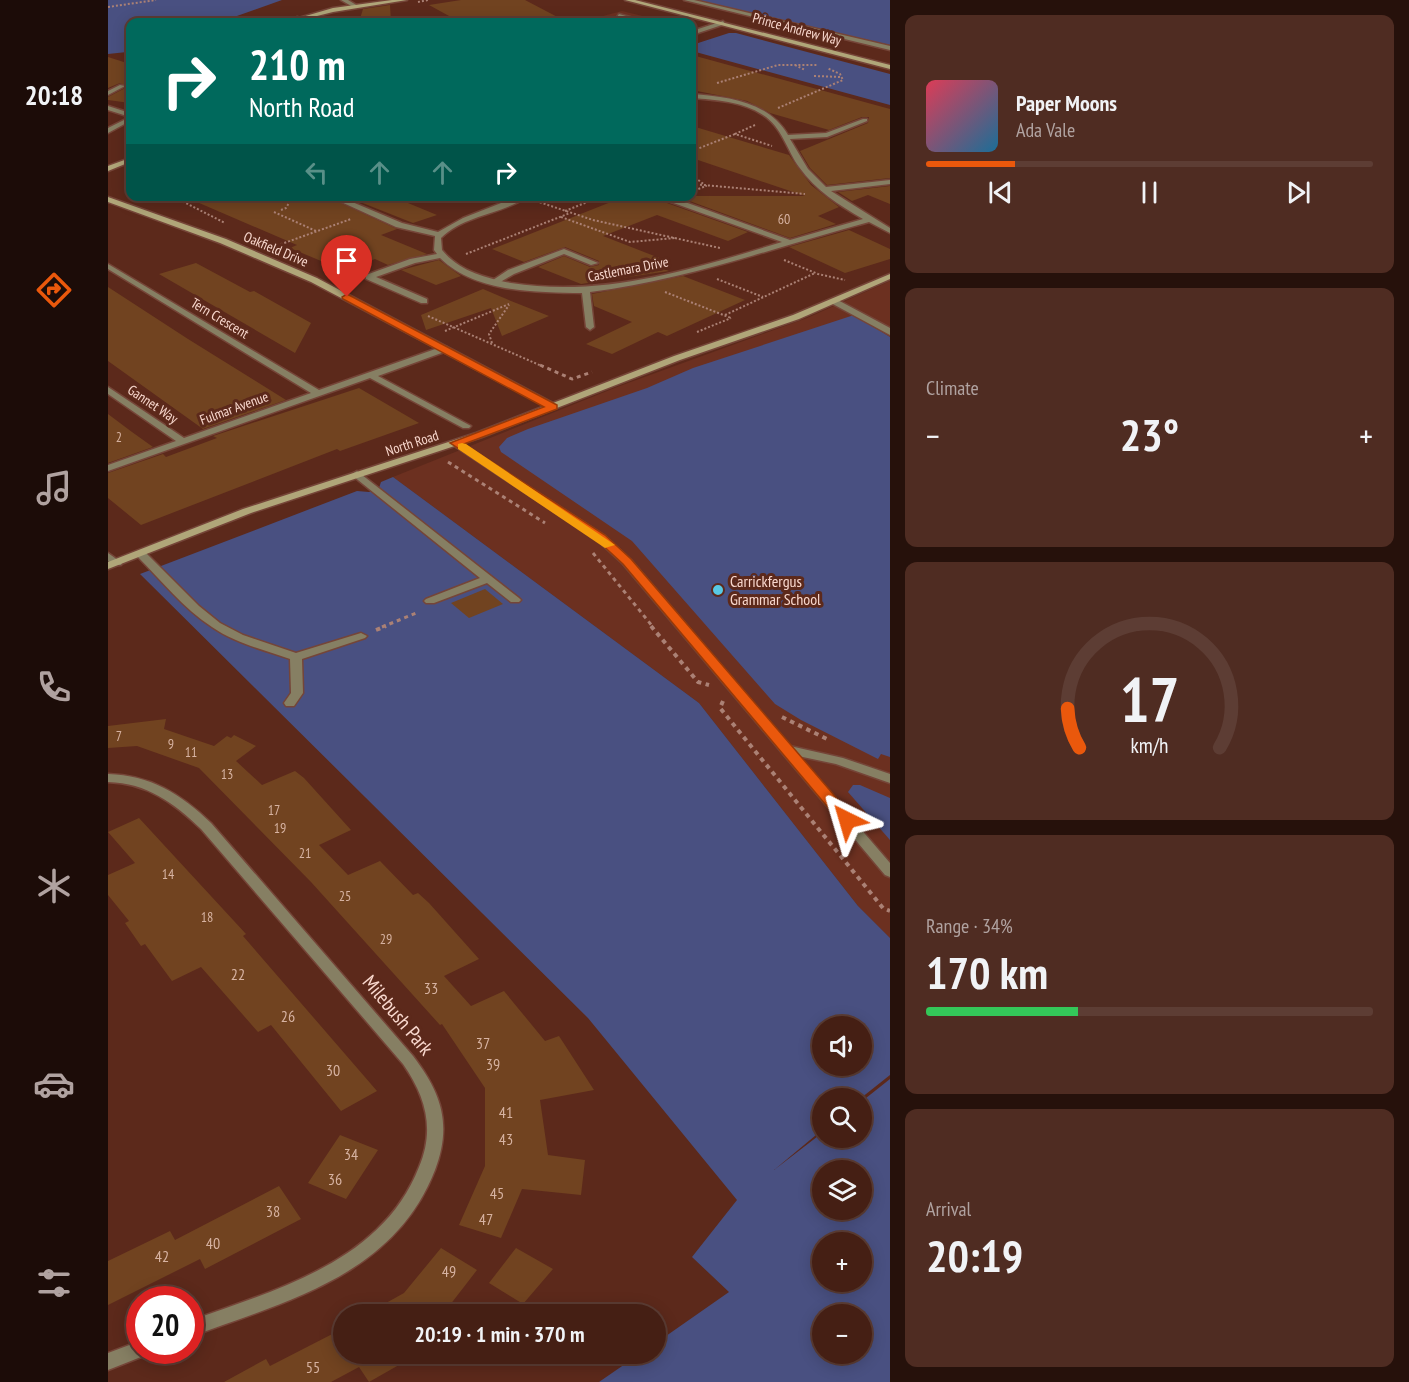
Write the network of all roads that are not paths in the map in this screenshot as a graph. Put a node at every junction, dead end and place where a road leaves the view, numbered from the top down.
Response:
1 (344, 0) edge
2 (404, 0) edge
3 (628, 0) edge
4 (687, 0) edge
5 (355, 6) junction
6 (620, 16) dead end
7 (301, 18) edge
8 (627, 18) edge
9 (723, 22) junction
10 (696, 32) edge
11 (890, 48) edge
12 (890, 67) edge
13 (122, 86) dead end
14 (108, 93) edge
15 (696, 97) edge
16 (108, 108) edge
17 (126, 115) edge
18 (126, 120) edge
19 (865, 120) dead end
20 (108, 131) edge
21 (785, 137) junction
22 (126, 162) edge
23 (108, 169) edge
24 (890, 182) edge
25 (823, 190) junction
26 (108, 199) edge
27 (342, 201) edge
28 (514, 201) edge
29 (676, 201) edge
30 (869, 220) junction
31 (890, 231) edge
32 (440, 235) junction
33 (789, 242) junction
34 (441, 255) junction
35 (594, 263) dead end
36 (108, 266) edge
37 (890, 276) edge
38 (494, 282) junction
39 (586, 291) junction
40 (424, 301) road end
41 (834, 301) junction
42 (590, 327) dead end
43 (890, 332) edge
44 (444, 349) junction
45 (370, 375) junction
46 (108, 390) edge
47 (317, 393) junction
48 (553, 407) junction
49 (466, 426) dead end
50 (183, 441) junction
51 (456, 443) junction
52 (108, 468) edge
53 (357, 474) junction
54 (141, 554) junction
55 (111, 562) edge
56 (488, 579) junction
57 (515, 600) dead end
58 (430, 601) road end
59 (361, 636) road end
60 (296, 657) junction
61 (290, 703) dead end
62 (787, 749) junction
63 (108, 778) edge
64 (890, 779) edge
65 (890, 872) edge
66 (204, 1324) edge
67 (126, 1355) edge
68 (108, 1362) edge

1 - 5 street
2 - 5 street
3 - 9 street, Prince Andrew Way
4 - 11 street
5 - 7 street
6 - 8 street
9 - 10 street
9 - 12 street, Prince Andrew Way
13 - 14 street
15 - 21 street
16 - 17 street
18 - 20 street
19 - 21 street
21 - 25 street
22 - 23 street
24 - 25 street
25 - 30 street
26 - 44 street, Oakfield Drive
27 - 32 street
28 - 32 street
29 - 33 street
30 - 31 street
30 - 33 street, Castlemara Drive
32 - 34 street
33 - 39 street, Castlemara Drive
34 - 38 street, Castlemara Drive
34 - 40 street
35 - 38 street
36 - 47 street, Tern Crescent
37 - 41 street, North Road
38 - 39 street, Castlemara Drive
39 - 42 street
41 - 43 street
41 - 48 street, North Road
44 - 45 street, Fulmar Avenue
44 - 48 street, Oakfield Drive
45 - 47 street, Fulmar Avenue
45 - 49 street
46 - 50 street, Gannet Way
47 - 50 street, Fulmar Avenue
48 - 51 street, North Road
50 - 52 street, Fulmar Avenue
51 - 53 street, North Road
51 - 62 street
53 - 54 street, North Road
53 - 56 street
54 - 55 street, North Road
54 - 60 street
56 - 57 street
56 - 58 street
59 - 60 street
60 - 61 street
62 - 64 street
62 - 65 street
63 - 66 street, Milebush Park
67 - 68 street

